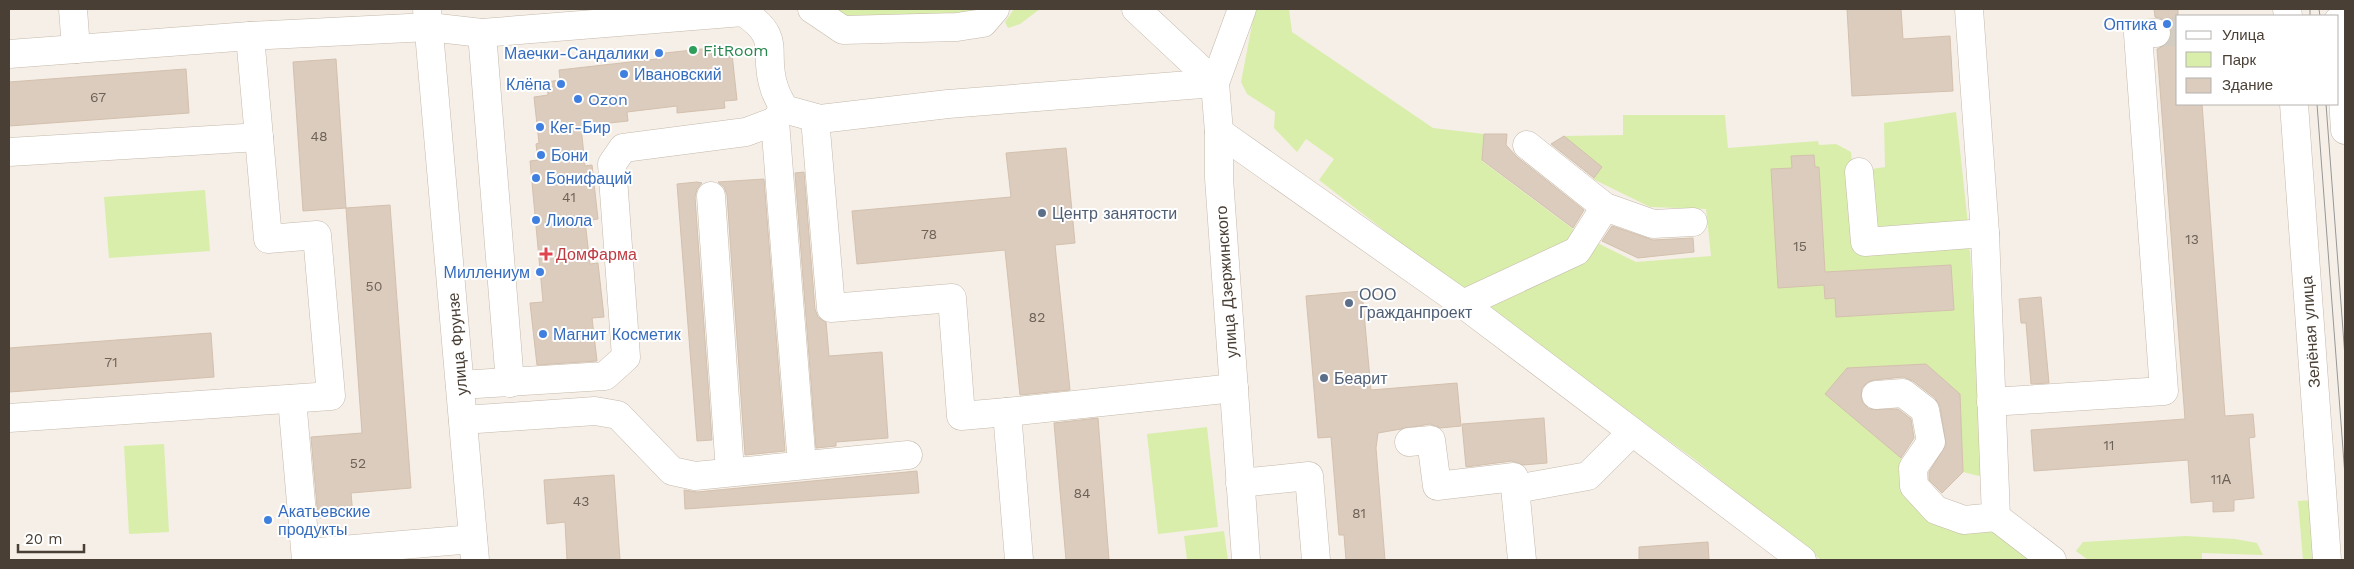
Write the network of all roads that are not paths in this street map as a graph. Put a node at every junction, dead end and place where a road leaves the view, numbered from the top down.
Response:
1 (73, 9) edge
2 (812, 9) edge
3 (995, 9) edge
4 (1136, 9) edge
5 (1242, 9) edge
6 (1969, 9) edge
7 (712, 11) edge
8 (428, 18) edge
9 (482, 33) junction
10 (2156, 33) tunnel mouth
11 (250, 36) junction
12 (2339, 36) edge
13 (76, 49) junction
14 (9, 54) edge
15 (1215, 83) junction
16 (2294, 105) edge
17 (779, 115) junction
18 (815, 118) junction
19 (2345, 125) edge
20 (2345, 130) edge
21 (1219, 132) junction
22 (259, 136) junction
23 (1528, 145) dead end
24 (9, 152) edge
25 (1859, 172) dead end
26 (711, 196) dead end
27 (1605, 207) junction
28 (1693, 222) dead end
29 (1985, 233) junction
30 (1463, 304) junction
31 (510, 384) junction
32 (460, 385) junction
33 (1234, 388) junction
34 (1876, 395) dead end
35 (292, 399) junction
36 (1991, 402) junction
37 (1007, 412) junction
38 (9, 418) edge
39 (463, 420) junction
40 (1632, 432) junction
41 (1409, 442) dead end
42 (908, 455) dead end
43 (802, 465) junction
44 (730, 472) junction
45 (1240, 483) junction
46 (1516, 489) junction
47 (1996, 517) junction
48 (474, 550) edge
49 (306, 556) edge
50 (1019, 560) edge
51 (1246, 560) edge
52 (1316, 560) edge
53 (1522, 560) edge
54 (1802, 560) edge
55 (2052, 560) edge
56 (2327, 560) edge

1 - 13 street
2 - 3 street
4 - 15 street
5 - 15 street, улица Дзержинского
6 - 29 street
7 - 9 street
7 - 17 street
8 - 9 street
8 - 11 street
8 - 32 street, улица Фрунзе
9 - 31 street
10 - 36 street
11 - 13 street
11 - 22 street
12 - 19 street
13 - 14 street
15 - 18 street
15 - 21 street, улица Дзержинского
16 - 56 street, Зелёная улица
17 - 18 street
17 - 31 street
17 - 43 street
18 - 37 street
19 - 20 street
21 - 30 street
21 - 33 street, улица Дзержинского
22 - 24 street
22 - 35 street
23 - 27 street
25 - 29 street
26 - 44 street
27 - 28 street
27 - 30 street
29 - 36 street
30 - 40 street
31 - 32 street
32 - 39 street, улица Фрунзе
33 - 37 street
33 - 45 street, улица Дзержинского
34 - 47 street
35 - 38 street
35 - 49 street
36 - 47 street
37 - 50 street
39 - 44 street
39 - 48 street, улица Фрунзе
40 - 46 street
40 - 54 street
41 - 46 street
42 - 43 street
43 - 44 street
45 - 51 street, улица Дзержинского
45 - 52 street
46 - 53 street
47 - 55 street
48 - 49 street

